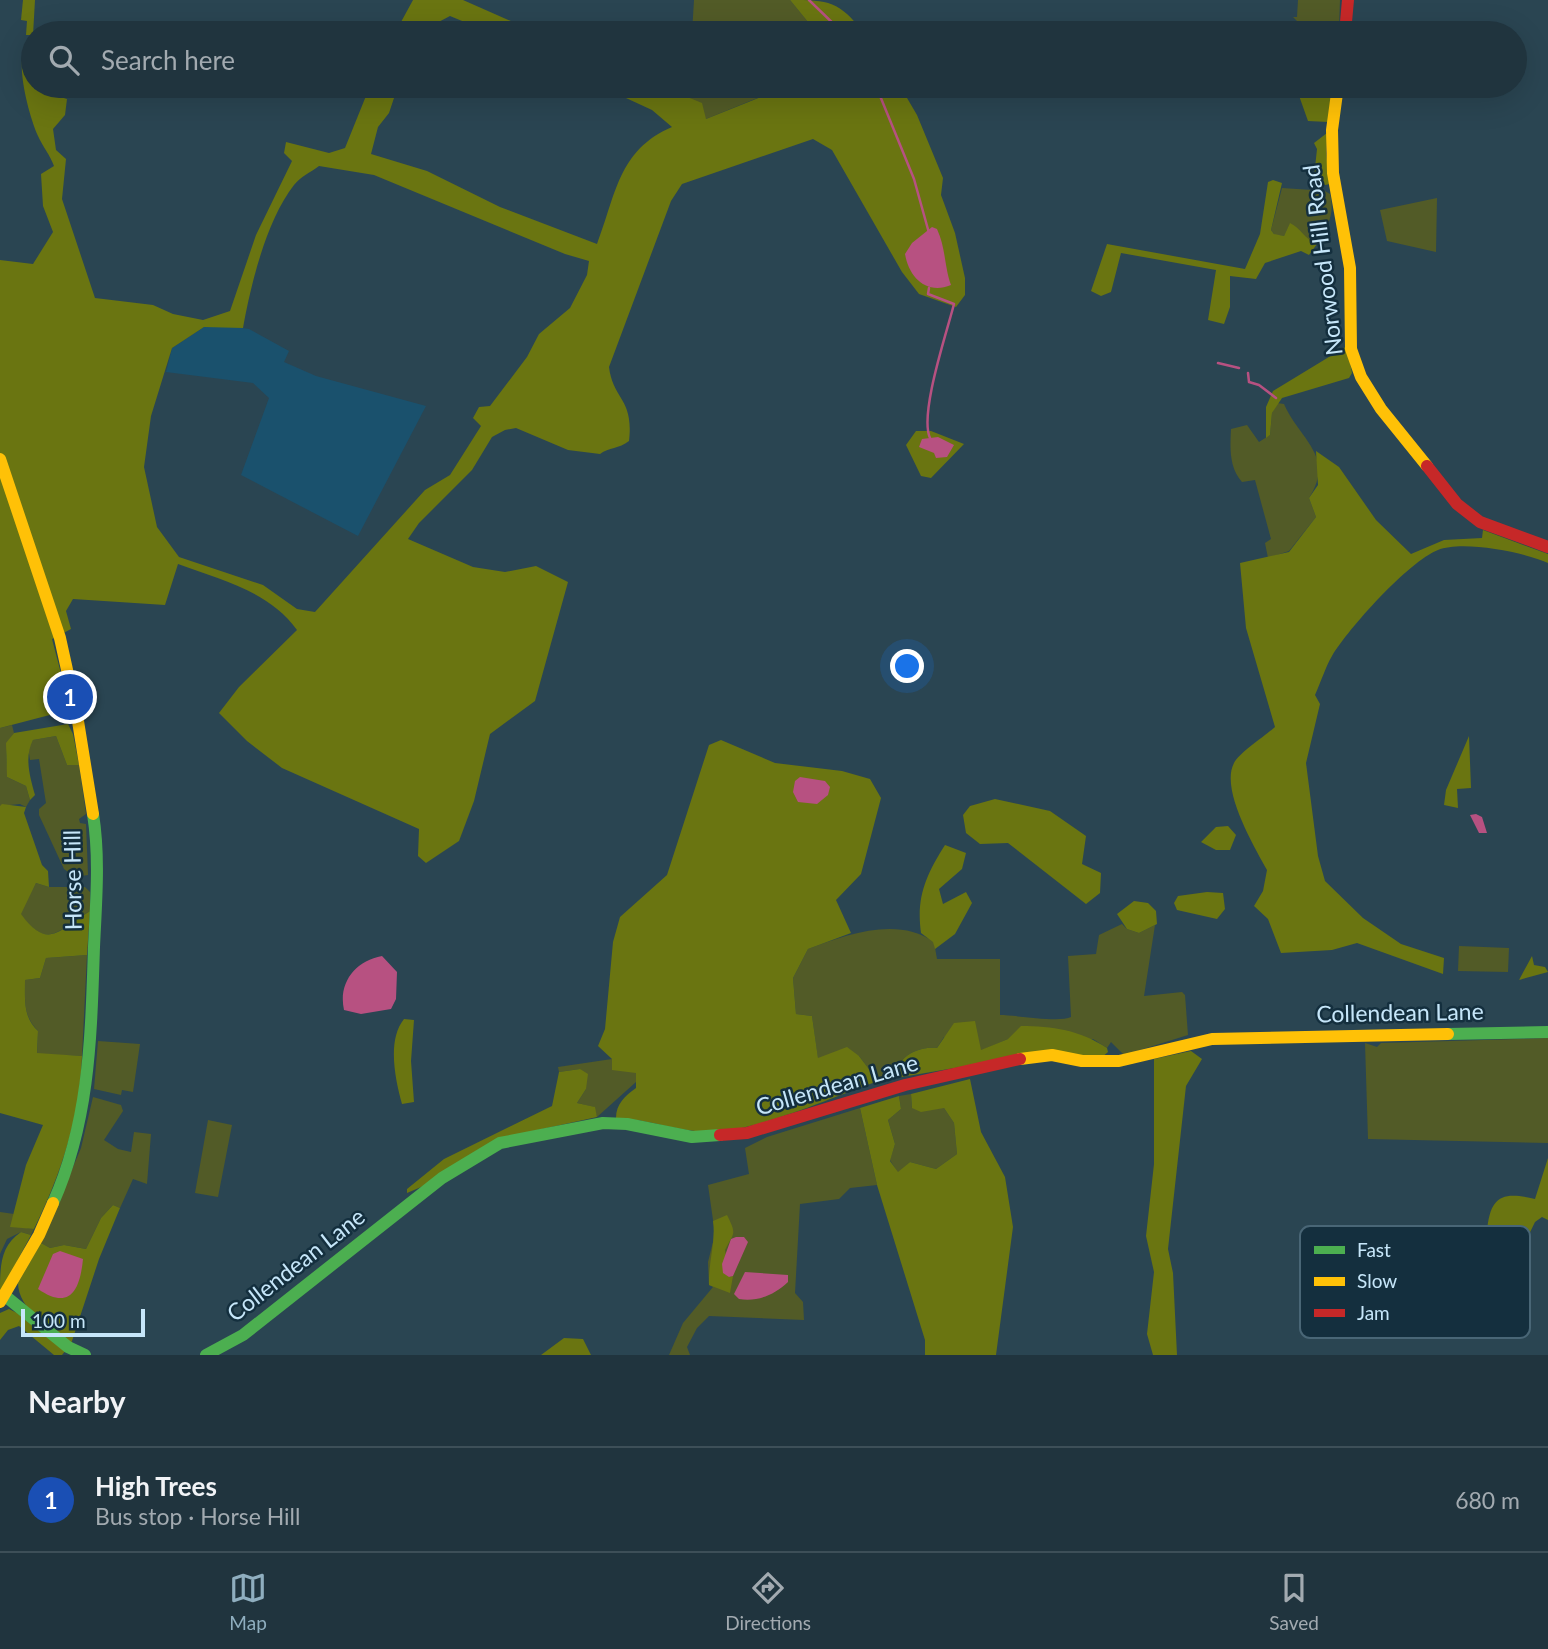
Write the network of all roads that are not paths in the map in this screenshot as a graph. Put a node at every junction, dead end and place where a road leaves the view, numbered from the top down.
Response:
1 (1348, 0) edge
2 (1346, 21) edge
3 (1336, 98) edge
4 (0, 459) edge
5 (1548, 547) edge
6 (1548, 1032) edge
7 (2, 1299) edge
8 (85, 1355) edge
9 (206, 1355) edge

1 - 2 street
3 - 5 street, Norwood Hill Road
4 - 7 street, Horse Hill
6 - 9 street, Collendean Lane
7 - 8 street

